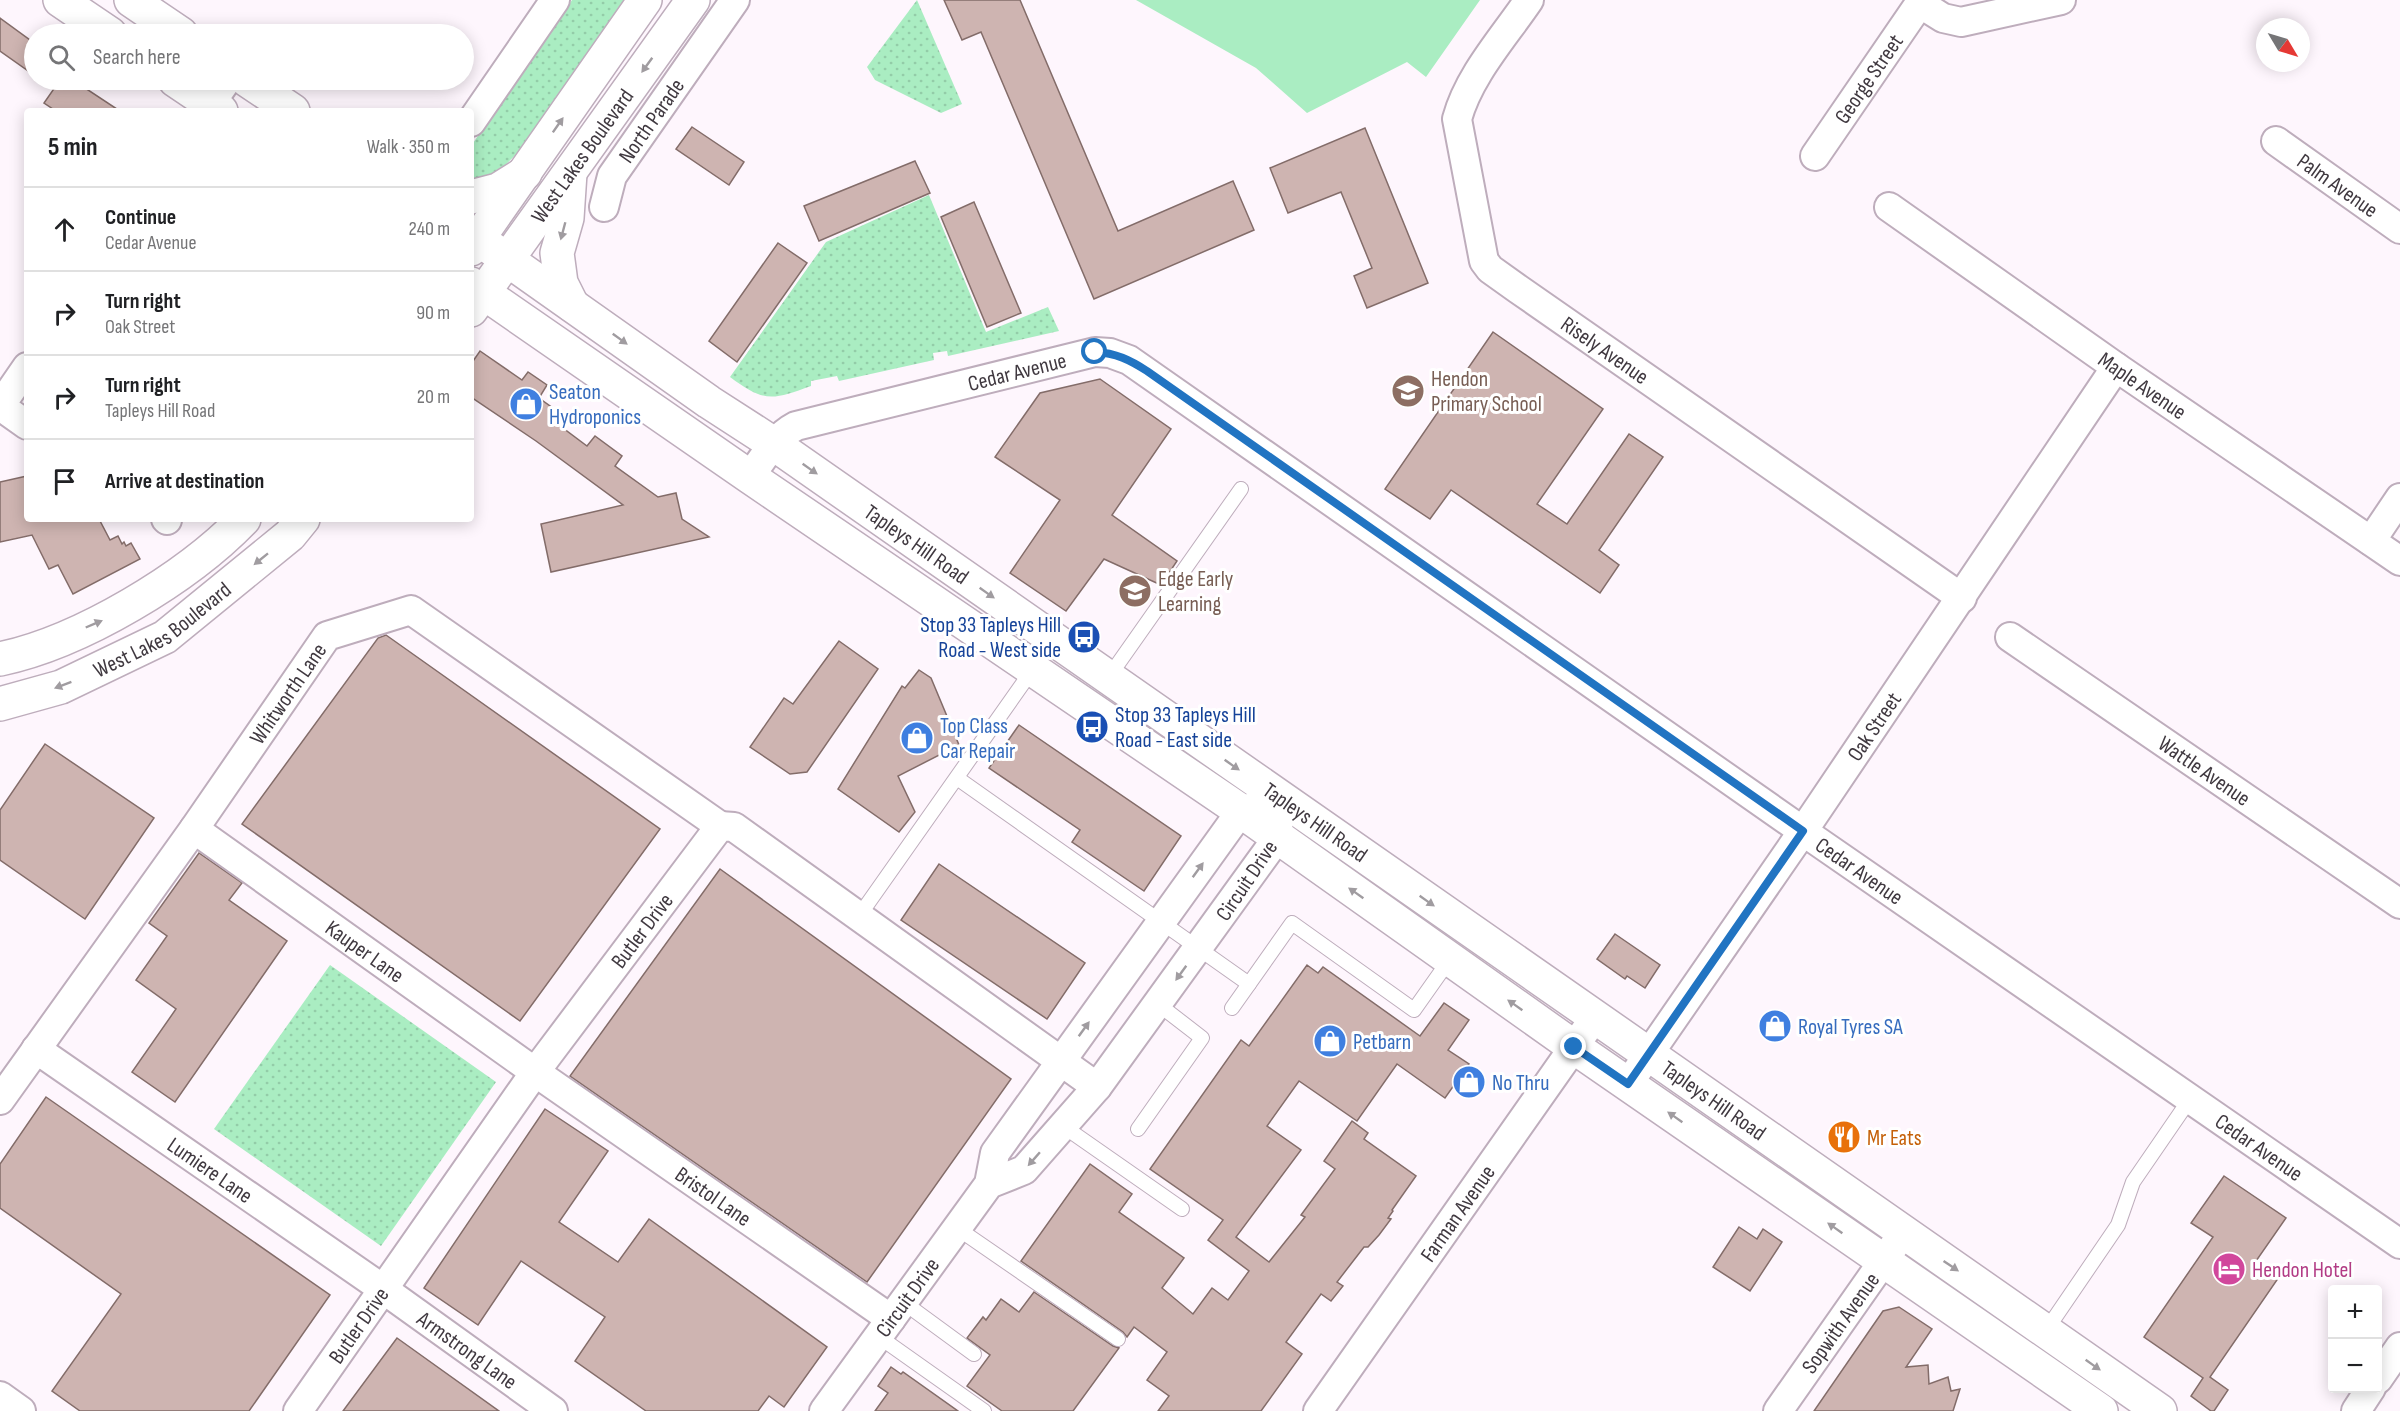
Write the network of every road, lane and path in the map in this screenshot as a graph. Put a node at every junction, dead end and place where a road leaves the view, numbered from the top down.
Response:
1 (60, 0) edge
2 (131, 0) edge
3 (555, 0) edge
4 (645, 0) edge
5 (693, 0) edge
6 (735, 0) edge
7 (1529, 0) edge
8 (2061, 0) edge
9 (1921, 2) edge
10 (95, 24) edge
11 (167, 24) edge
12 (667, 38) junction
13 (709, 38) junction
14 (195, 90) edge
15 (262, 90) edge
16 (216, 101) edge
17 (289, 108) edge
18 (474, 118) edge
19 (2276, 141) dead end
20 (1815, 156) dead end
21 (525, 173) junction
22 (570, 173) junction
23 (474, 196) edge
24 (604, 207) dead end
25 (1889, 207) dead end
26 (2400, 229) edge
27 (474, 240) edge
28 (474, 242) edge
29 (508, 261) junction
30 (475, 296) edge
31 (572, 304) junction
32 (2116, 367) junction
33 (24, 372) edge
34 (0, 406) edge
35 (24, 423) edge
36 (774, 444) junction
37 (750, 477) junction
38 (1241, 489) dead end
39 (2400, 498) edge
40 (241, 522) edge
41 (301, 522) edge
42 (2371, 541) junction
43 (2400, 561) edge
44 (1962, 598) junction
45 (2010, 637) dead end
46 (0, 659) edge
47 (1033, 669) junction
48 (1108, 678) junction
49 (0, 704) edge
50 (957, 778) junction
51 (1279, 798) junction
52 (1241, 811) junction
53 (720, 826) junction
54 (194, 829) junction
55 (1803, 831) junction
56 (1278, 837) junction
57 (2400, 904) edge
58 (859, 916) junction
59 (1162, 922) junction
60 (1199, 948) junction
61 (1450, 959) junction
62 (1248, 984) junction
63 (1158, 1004) junction
64 (1232, 1008) dead end
65 (1595, 1017) junction
66 (1574, 1047) junction
67 (36, 1049) junction
68 (1649, 1055) junction
69 (1060, 1062) junction
70 (535, 1072) junction
71 (1628, 1084) junction
72 (1097, 1087) junction
73 (2190, 1098) junction
74 (0, 1100) edge
75 (1063, 1126) junction
76 (1138, 1129) dead end
77 (989, 1184) junction
78 (1182, 1209) dead end
79 (957, 1228) junction
80 (1903, 1233) junction
81 (2400, 1244) edge
82 (1884, 1261) junction
83 (383, 1289) junction
84 (891, 1319) junction
85 (1118, 1339) dead end
86 (2036, 1344) junction
87 (2400, 1347) edge
88 (974, 1354) dead end
89 (2382, 1373) edge
90 (2368, 1393) edge
91 (0, 1396) edge
92 (21, 1411) edge
93 (298, 1411) edge
94 (553, 1411) edge
95 (824, 1411) edge
96 (984, 1411) edge
97 (1318, 1411) edge
98 (1778, 1411) edge
99 (2101, 1411) edge
100 (2160, 1411) edge
101 (2356, 1411) edge

1 - 10 main road
2 - 11 main road
3 - 18 street
21 -> 4 main road, West Lakes Boulevard
5 - 12 main road, West Lakes Boulevard
6 - 13 street, North Parade
7 - 44 street, Risely Avenue
8 - 9 street
9 - 20 street, George Street
12 - 13 street
12 -> 22 main road, West Lakes Boulevard
13 - 24 street, North Parade
14 - 16 main road
15 - 17 main road
19 - 26 street, Palm Avenue
21 - 23 main road
21 - 27 main road, West Lakes Boulevard
22 - 29 main road, West Lakes Boulevard
22 -> 31 main road
25 - 32 street, Maple Avenue
28 - 29 main road, Tapleys Hill Road
29 - 30 main road, West Lakes Boulevard
29 - 31 main road, Tapleys Hill Road
30 - 37 main road, Tapleys Hill Road
31 -> 36 main road, Tapleys Hill Road
32 - 42 street, Maple Avenue
32 - 44 street, Oak Street
33 - 34 street
34 - 35 street
36 - 37 street, Cedar Avenue
36 -> 48 main road, Tapleys Hill Road
36 - 55 street, Cedar Avenue
37 - 47 main road, Tapleys Hill Road
38 - 48 lane
39 - 42 street
46 -> 40 main road, West Lakes Boulevard
41 -> 49 main road, West Lakes Boulevard
42 - 43 street, Maple Avenue
44 - 55 street, Oak Street
45 - 57 street, Wattle Avenue
47 - 50 lane
47 - 52 main road, Tapleys Hill Road
48 -> 51 main road, Tapleys Hill Road
50 - 58 lane
50 - 59 lane
51 - 52 street, Circuit Drive
51 - 56 street, Circuit Drive
51 -> 65 main road, Tapleys Hill Road
52 - 56 main road, Tapleys Hill Road
59 -> 52 street, Circuit Drive
53 - 54 street, Whitworth Lane
53 - 58 street
53 - 70 street, Butler Drive
54 - 67 street, Whitworth Lane
54 - 70 street, Kauper Lane
55 - 68 street, Oak Street
55 - 73 street, Cedar Avenue
56 - 60 street, Circuit Drive
61 -> 56 main road, Tapleys Hill Road
58 - 69 street
59 - 60 lane
69 -> 59 street, Circuit Drive
60 - 62 lane
60 -> 63 street, Circuit Drive
61 - 62 lane
66 -> 61 main road, Tapleys Hill Road
62 - 64 lane
63 - 72 street, Circuit Drive
63 - 76 lane
65 - 66 street, Farman Avenue
65 - 68 main road, Tapleys Hill Road
66 - 71 main road, Tapleys Hill Road
66 - 97 street, Farman Avenue
67 - 74 street, Whitworth Lane
67 - 83 street, Lumiere Lane
68 - 71 street, Oak Street
68 - 80 main road, Tapleys Hill Road
69 - 72 street
69 - 77 street, Circuit Drive
70 - 83 street, Butler Drive
70 - 84 street, Bristol Lane
82 -> 71 main road, Tapleys Hill Road
72 - 75 street, Circuit Drive
73 - 81 street, Cedar Avenue
73 - 86 lane
75 -> 77 street, Circuit Drive
75 - 78 lane
77 - 79 street, Circuit Drive
79 - 84 street, Circuit Drive
79 - 85 lane
80 - 82 street, Sopwith Avenue
80 -> 86 main road, Tapleys Hill Road
82 - 86 main road, Tapleys Hill Road
82 - 98 street, Sopwith Avenue
83 - 93 street, Butler Drive
83 - 94 street, Armstrong Lane
84 - 88 lane
84 - 95 street, Circuit Drive
84 - 96 lane
86 - 99 main road, Tapleys Hill Road
86 -> 100 main road, Tapleys Hill Road
87 - 89 street
90 - 101 street
91 - 92 street

